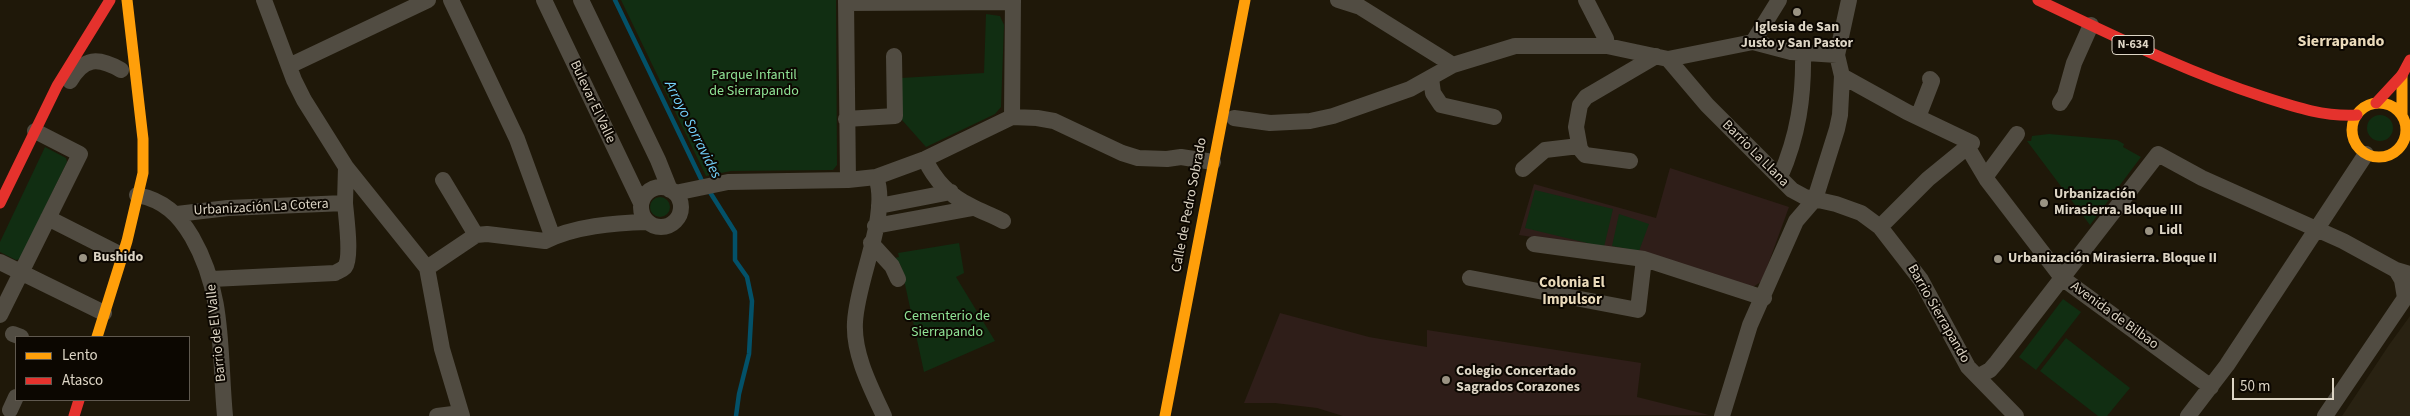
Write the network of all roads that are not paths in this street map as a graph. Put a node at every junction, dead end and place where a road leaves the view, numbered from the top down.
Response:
1 (112, 0) edge
2 (127, 0) edge
3 (264, 0) edge
4 (428, 0) edge
5 (451, 0) edge
6 (544, 0) edge
7 (581, 0) edge
8 (1245, 0) edge
9 (1257, 0) edge
10 (1338, 0) edge
11 (1586, 0) edge
12 (1779, 0) edge
13 (1849, 0) edge
14 (2038, 0) edge
15 (1013, 1) edge
16 (846, 2) edge
17 (115, 18) dead end
18 (80, 25) dead end
19 (2091, 25) junction
20 (1753, 42) junction
21 (1606, 46) junction
22 (1803, 52) junction
23 (1838, 55) junction
24 (894, 56) dead end
25 (1662, 57) junction
26 (2410, 60) edge
27 (1453, 65) junction
28 (289, 66) junction
29 (121, 67) dead end
30 (2402, 75) junction
31 (1842, 76) junction
32 (1431, 78) junction
33 (1930, 79) dead end
34 (57, 86) junction
35 (2060, 103) dead end
36 (2376, 103) junction
37 (43, 114) junction
38 (2402, 114) junction
39 (2327, 115) junction
40 (2357, 115) junction
41 (1012, 117) junction
42 (1494, 117) dead end
43 (1918, 117) junction
44 (1234, 118) junction
45 (846, 119) junction
46 (2352, 129) junction
47 (35, 131) junction
48 (2017, 134) dead end
49 (2408, 139) edge
50 (1579, 146) junction
51 (1970, 146) junction
52 (131, 147) dead end
53 (2404, 151) edge
54 (2366, 154) junction
55 (925, 159) junction
56 (1630, 161) dead end
57 (1213, 162) junction
58 (346, 167) junction
59 (1523, 169) dead end
60 (1986, 176) junction
61 (876, 177) junction
62 (1780, 177) junction
63 (443, 180) dead end
64 (848, 180) junction
65 (951, 192) junction
66 (137, 195) junction
67 (675, 197) junction
68 (1815, 199) junction
69 (345, 202) junction
70 (0, 203) edge
71 (879, 206) junction
72 (972, 208) junction
73 (643, 212) junction
74 (177, 214) junction
75 (48, 218) junction
76 (1003, 222) dead end
77 (875, 226) junction
78 (1880, 227) junction
79 (2317, 230) junction
80 (476, 235) junction
81 (552, 236) junction
82 (871, 244) junction
83 (1534, 244) dead end
84 (123, 256) junction
85 (1644, 259) junction
86 (0, 262) edge
87 (427, 268) junction
88 (22, 272) junction
89 (2403, 272) edge
90 (1470, 278) dead end
91 (2062, 278) junction
92 (212, 279) junction
93 (898, 279) dead end
94 (2407, 297) edge
95 (1764, 298) junction
96 (104, 313) junction
97 (0, 315) edge
98 (97, 336) edge
99 (1979, 376) junction
100 (2211, 387) junction
101 (79, 401) edge
102 (461, 415) edge
103 (74, 416) edge
104 (225, 416) edge
105 (438, 416) edge
106 (884, 416) edge
107 (1165, 416) edge
108 (1176, 416) edge
109 (1722, 416) edge
110 (2016, 416) edge
111 (2188, 416) edge
112 (2324, 416) edge

1 - 17 main road
1 - 34 main road
2 - 66 main road
3 - 28 street
4 - 28 street
5 - 81 street
6 - 73 street, Bulevar El Valle
7 - 67 street
8 - 57 main road, Calle de Pedro Sobrado
9 - 44 main road, Calle de Pedro Sobrado
10 - 27 street
11 - 21 street
12 - 20 street
13 - 23 street
14 - 19 main road, N-634
15 - 16 street
15 - 41 street
16 - 45 street
18 - 34 main road
19 - 35 street
19 - 39 main road, N-634
20 - 22 street
20 - 25 street
21 - 25 street
21 - 27 street
22 - 23 street
22 - 62 street
23 - 31 street
24 - 45 street
25 - 50 street
25 - 62 street, Barrio La Llana
26 - 30 main road
27 - 32 street
28 - 58 street
29 - 37 street
30 - 36 main road
30 - 38 main road
31 - 43 street
31 - 68 street
32 - 42 street
32 - 44 street
33 - 43 street
34 - 37 main road
36 - 38 main road
36 - 40 main road
37 - 47 main road
38 - 49 main road
39 - 40 main road, N-634
39 - 46 main road, N-634
40 - 46 main road
41 - 55 street
41 - 57 street
43 - 51 street
44 - 108 main road, Calle de Pedro Sobrado
45 - 64 street
46 - 54 main road
47 - 70 main road
47 - 75 street
48 - 60 street
49 - 53 main road
50 - 56 street
50 - 59 street
51 - 60 street
51 - 78 street
52 - 66 main road
53 - 54 main road
54 - 79 street
55 - 61 street
55 - 65 street
57 - 107 main road, Calle de Pedro Sobrado
58 - 69 street, Urbanización La Cotera
58 - 87 street
60 - 91 street
61 - 64 street
61 - 71 street
62 - 68 street, Barrio La Llana
63 - 80 street
64 - 67 street
65 - 71 street
65 - 72 street
66 - 74 street, Barrio de El Valle
66 - 84 main road
67 - 73 street
67 - 73 street
68 - 78 street, Barrio Sierrapando
68 - 95 street
69 - 74 street, Urbanización La Cotera
69 - 92 street, Urbanización La Cotera
71 - 77 street
72 - 76 street
72 - 77 street
73 - 81 street
74 - 92 street, Barrio de El Valle
75 - 84 street
75 - 88 street
77 - 82 street
78 - 99 street, Barrio Sierrapando
79 - 89 street, Avenida de Bilbao
79 - 91 street, Avenida de Bilbao
79 - 100 street
80 - 81 street
80 - 87 street
82 - 93 street
82 - 106 street
83 - 85 street
84 - 96 main road
85 - 90 street
85 - 95 street
86 - 88 street
87 - 102 street
88 - 96 street
88 - 97 street
89 - 94 street, Avenida de Bilbao
91 - 99 street, Barrio Sierrapando
91 - 100 street, Avenida de Bilbao
92 - 104 street, Barrio de El Valle
94 - 112 street, Avenida de Bilbao
95 - 109 street
96 - 98 main road
99 - 110 street, Barrio Sierrapando
100 - 111 street
101 - 103 main road
102 - 105 street

